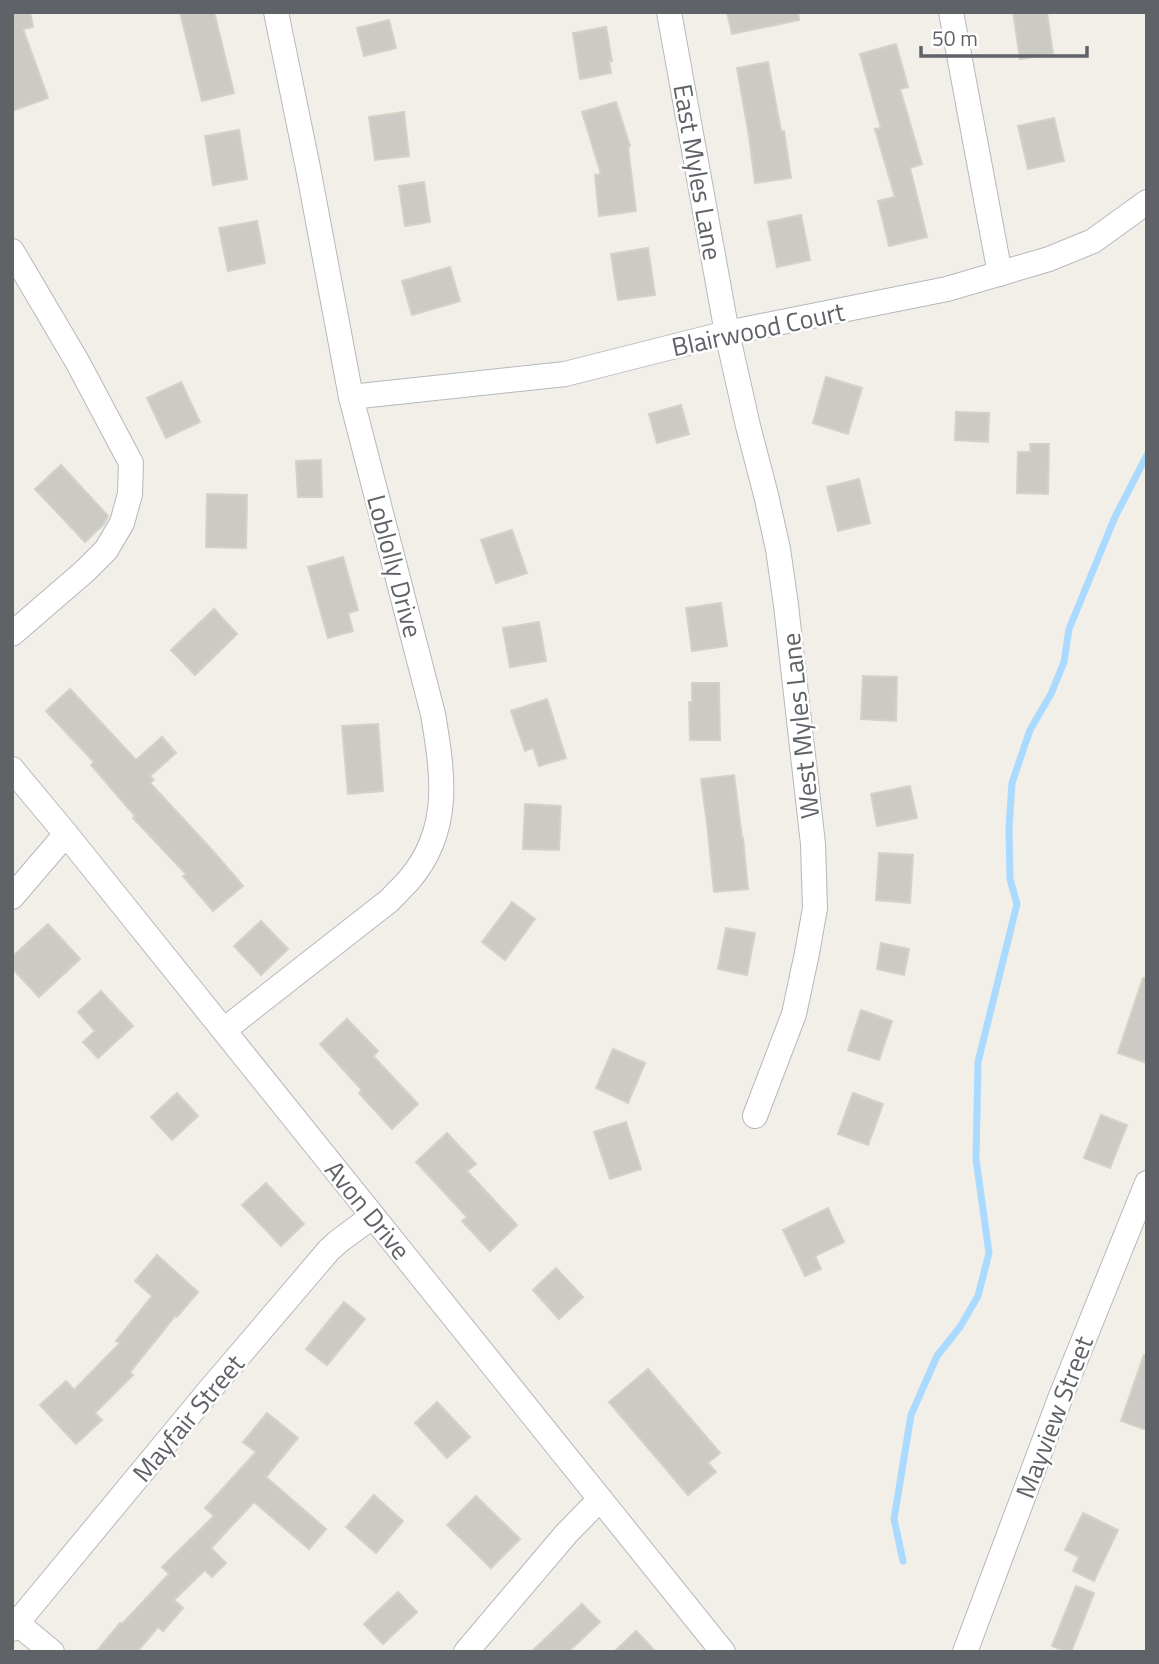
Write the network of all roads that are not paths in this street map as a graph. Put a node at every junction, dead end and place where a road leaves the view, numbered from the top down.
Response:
1 (276, 12) edge
2 (669, 12) edge
3 (951, 12) edge
4 (1147, 202) edge
5 (12, 251) edge
6 (1000, 274) junction
7 (727, 333) junction
8 (351, 397) junction
9 (12, 634) edge
10 (12, 769) edge
11 (66, 834) junction
12 (12, 897) edge
13 (224, 1030) junction
14 (755, 1116) dead end
15 (1147, 1183) edge
16 (373, 1216) junction
17 (600, 1499) junction
18 (14, 1624) edge
19 (52, 1652) edge
20 (466, 1652) edge
21 (723, 1652) edge
22 (965, 1652) edge

1 - 8 street, Loblolly Drive
2 - 7 street, East Myles Lane
3 - 6 street
4 - 6 street, Blairwood Court
5 - 9 street
6 - 7 street, Blairwood Court
7 - 8 street, Blairwood Court
7 - 14 street, West Myles Lane
8 - 13 street, Loblolly Drive
10 - 11 street, Avon Drive
11 - 12 street
11 - 13 street, Avon Drive
13 - 16 street, Avon Drive
15 - 22 street, Mayview Street
16 - 17 street, Avon Drive
16 - 18 street, Mayfair Street
17 - 20 street
17 - 21 street, Avon Drive
18 - 19 street

